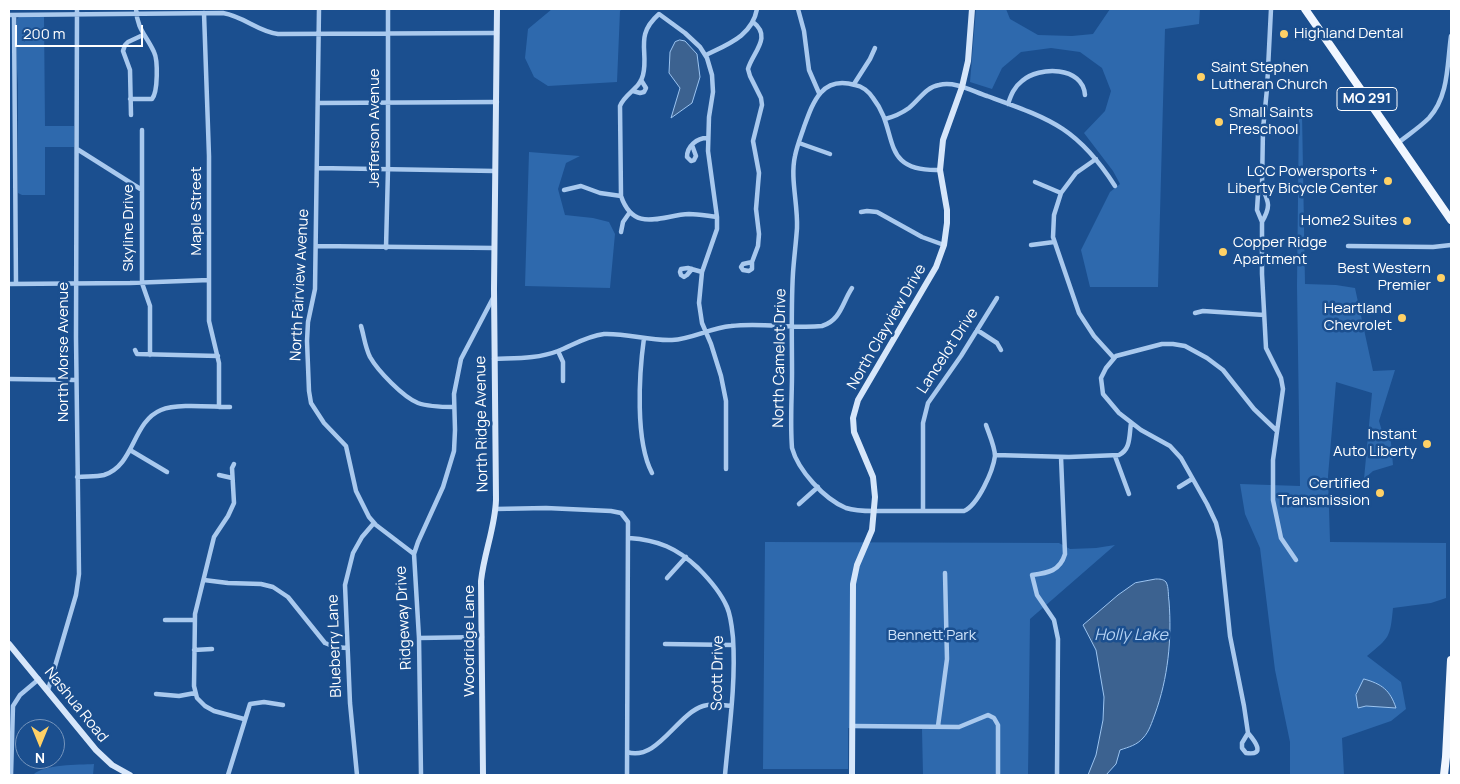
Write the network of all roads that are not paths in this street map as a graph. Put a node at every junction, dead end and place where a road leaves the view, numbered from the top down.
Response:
1 (319, 9) edge
2 (388, 9) edge
3 (497, 9) edge
4 (757, 9) edge
5 (798, 9) edge
6 (972, 9) edge
7 (1271, 9) edge
8 (1305, 9) edge
9 (136, 11) edge
10 (191, 11) edge
11 (78, 12) edge
12 (204, 13) junction
13 (12, 15) edge
14 (753, 22) junction
15 (388, 34) junction
16 (498, 34) junction
17 (143, 35) junction
18 (319, 35) junction
19 (1451, 36) edge
20 (875, 48) dead end
21 (706, 55) junction
22 (641, 80) junction
23 (854, 84) junction
24 (962, 87) junction
25 (633, 90) junction
26 (819, 93) junction
27 (1085, 96) dead end
28 (130, 99) junction
29 (387, 102) junction
30 (497, 102) junction
31 (318, 103) junction
32 (1008, 104) junction
33 (131, 115) dead end
34 (885, 119) junction
35 (142, 130) dead end
36 (707, 138) junction
37 (799, 143) junction
38 (1398, 143) junction
39 (692, 145) dead end
40 (77, 149) junction
41 (830, 154) dead end
42 (1096, 159) junction
43 (317, 168) junction
44 (388, 170) junction
45 (940, 170) junction
46 (496, 171) junction
47 (1036, 182) dead end
48 (1115, 186) dead end
49 (1262, 187) junction
50 (142, 190) junction
51 (564, 190) dead end
52 (1061, 193) junction
53 (621, 196) junction
54 (630, 212) junction
55 (861, 212) dead end
56 (717, 217) junction
57 (1451, 220) edge
58 (1262, 222) junction
59 (621, 232) dead end
60 (1054, 242) junction
61 (944, 245) junction
62 (1031, 245) dead end
63 (1451, 245) edge
64 (316, 246) junction
65 (1348, 246) dead end
66 (386, 248) junction
67 (494, 248) junction
68 (752, 262) dead end
69 (692, 269) dead end
70 (702, 272) junction
71 (209, 280) junction
72 (142, 282) junction
73 (9, 284) edge
74 (16, 284) junction
75 (76, 284) junction
76 (852, 288) dead end
77 (494, 296) junction
78 (997, 298) dead end
79 (1195, 314) dead end
80 (1264, 316) junction
81 (361, 326) dead end
82 (792, 326) junction
83 (977, 330) junction
84 (706, 331) junction
85 (644, 338) junction
86 (134, 350) dead end
87 (1001, 350) dead end
88 (558, 351) junction
89 (150, 355) junction
90 (218, 356) junction
91 (1114, 358) junction
92 (494, 359) junction
93 (9, 380) edge
94 (76, 380) junction
95 (563, 381) dead end
96 (218, 407) junction
97 (230, 407) dead end
98 (454, 407) junction
99 (1131, 423) junction
100 (986, 425) dead end
101 (1277, 431) junction
102 (130, 450) junction
103 (995, 455) junction
104 (1115, 456) junction
105 (1061, 457) junction
106 (234, 464) dead end
107 (726, 468) dead end
108 (167, 472) dead end
109 (652, 473) dead end
110 (218, 475) dead end
111 (78, 477) junction
112 (232, 478) junction
113 (1192, 478) junction
114 (818, 487) junction
115 (1179, 487) dead end
116 (1129, 494) dead end
117 (799, 504) dead end
118 (495, 509) junction
119 (923, 510) junction
120 (874, 511) junction
121 (374, 523) junction
122 (629, 538) junction
123 (414, 554) junction
124 (686, 557) junction
125 (1296, 560) dead end
126 (945, 573) dead end
127 (667, 578) dead end
128 (204, 580) junction
129 (164, 620) dead end
130 (194, 620) junction
131 (482, 637) junction
132 (419, 638) junction
133 (9, 644) edge
134 (665, 644) dead end
135 (733, 645) junction
136 (347, 648) junction
137 (212, 649) dead end
138 (194, 650) junction
139 (1451, 660) edge
140 (39, 679) junction
141 (48, 690) junction
142 (195, 693) junction
143 (156, 694) dead end
144 (283, 705) dead end
145 (731, 706) junction
146 (244, 719) junction
147 (852, 726) junction
148 (938, 726) junction
149 (1248, 733) junction
150 (627, 752) junction
151 (11, 775) edge
152 (130, 775) edge
153 (228, 775) edge
154 (357, 775) edge
155 (421, 775) edge
156 (483, 775) edge
157 (627, 775) edge
158 (725, 775) edge
159 (852, 775) edge
160 (998, 775) edge
161 (1057, 775) edge
162 (1444, 775) edge

1 - 18 street, North Fairview Avenue
2 - 15 street, Jefferson Avenue
3 - 16 street, North Ridge Avenue
4 - 14 street
5 - 26 street
6 - 24 street, North Clayview Drive
7 - 49 street
8 - 38 main road, MO 291
9 - 10 street
9 - 11 street
9 - 17 street
10 - 12 street
11 - 13 street
11 - 40 street, North Morse Avenue
12 - 18 street
12 - 71 street, Maple Street
13 - 74 street
14 - 21 street
14 - 68 street
15 - 16 street
15 - 18 street
15 - 29 street, Jefferson Avenue
16 - 30 street, North Ridge Avenue
17 - 28 street
17 - 28 street
18 - 31 street, North Fairview Avenue
19 - 38 street
20 - 23 street
21 - 22 street
21 - 36 street
22 - 25 street
22 - 25 street
23 - 26 street
23 - 34 street
24 - 32 street
24 - 34 street
24 - 45 street, North Clayview Drive
25 - 53 street
26 - 37 street, North Camelot Drive
27 - 32 street
28 - 33 street
29 - 30 street
29 - 31 street
29 - 44 street, Jefferson Avenue
30 - 46 street, North Ridge Avenue
31 - 43 street, North Fairview Avenue
32 - 42 street
34 - 45 street
35 - 50 street, Skyline Drive
36 - 39 street
36 - 56 street
37 - 41 street
37 - 82 street, North Camelot Drive
38 - 57 main road, MO 291
40 - 50 street
40 - 75 street, North Morse Avenue
42 - 48 street
42 - 52 street
43 - 44 street
43 - 64 street, North Fairview Avenue
44 - 46 street
44 - 66 street, Jefferson Avenue
45 - 61 street, North Clayview Drive
46 - 67 street, North Ridge Avenue
47 - 52 street
49 - 58 street
49 - 58 street
50 - 72 street, Skyline Drive
51 - 53 street
52 - 60 street
53 - 54 street
54 - 56 street
54 - 59 street
55 - 61 street
56 - 70 street
58 - 80 street
60 - 62 street
60 - 91 street
61 - 120 street, North Clayview Drive
63 - 65 street
64 - 66 street
64 - 121 street, North Fairview Avenue
66 - 67 street
67 - 77 street, North Ridge Avenue
69 - 70 street
70 - 84 street
71 - 72 street
71 - 90 street, Maple Street
72 - 75 street
72 - 89 street, Skyline Drive
73 - 74 street
74 - 75 street
75 - 94 street, North Morse Avenue
76 - 82 street
77 - 92 street, North Ridge Avenue
77 - 98 street, Ridgeway Drive
78 - 83 street, Lancelot Drive
79 - 80 street
80 - 101 street
81 - 98 street
82 - 84 street
82 - 114 street, North Camelot Drive
83 - 87 street
83 - 119 street, Lancelot Drive
84 - 85 street
84 - 107 street
85 - 88 street
85 - 109 street
86 - 89 street
88 - 92 street
88 - 95 street
89 - 90 street
90 - 96 street, Maple Street
91 - 99 street
91 - 101 street
92 - 118 street, North Ridge Avenue
93 - 94 street
94 - 111 street, North Morse Avenue
96 - 97 street
96 - 102 street
98 - 123 street, Ridgeway Drive
99 - 104 street
99 - 113 street
100 - 103 street
101 - 125 street
102 - 108 street
102 - 111 street
103 - 105 street
103 - 119 street, North Camelot Drive
104 - 105 street
104 - 116 street
105 - 161 street
106 - 112 street
110 - 112 street
111 - 141 street, North Morse Avenue
112 - 128 street
113 - 115 street
113 - 149 street
114 - 117 street
114 - 120 street, North Camelot Drive
118 - 122 street, North Ridge Avenue
118 - 131 street, Woodridge Lane
119 - 120 street, North Camelot Drive
120 - 147 street, North Clayview Drive
121 - 123 street, North Fairview Avenue
121 - 136 street, Blueberry Lane
122 - 124 street, Scott Drive
122 - 150 street, North Ridge Avenue
123 - 132 street, Ridgeway Drive
124 - 127 street
124 - 135 street, Scott Drive
126 - 148 street
128 - 130 street
128 - 136 street
129 - 130 street
130 - 138 street
131 - 132 street
131 - 156 street, Woodridge Lane
132 - 155 street, Ridgeway Drive
133 - 140 street, Nashua Road
134 - 135 street
135 - 145 street, Scott Drive
136 - 154 street, Blueberry Lane
137 - 138 street
138 - 142 street
139 - 162 main road
140 - 141 street, Nashua Road
140 - 151 street
141 - 152 street, Nashua Road
142 - 143 street
142 - 146 street
144 - 146 street
145 - 150 street
145 - 158 street, Scott Drive
146 - 153 street
147 - 148 street
147 - 159 street, North Clayview Drive
148 - 160 street
149 - 149 street
150 - 157 street, North Ridge Avenue

